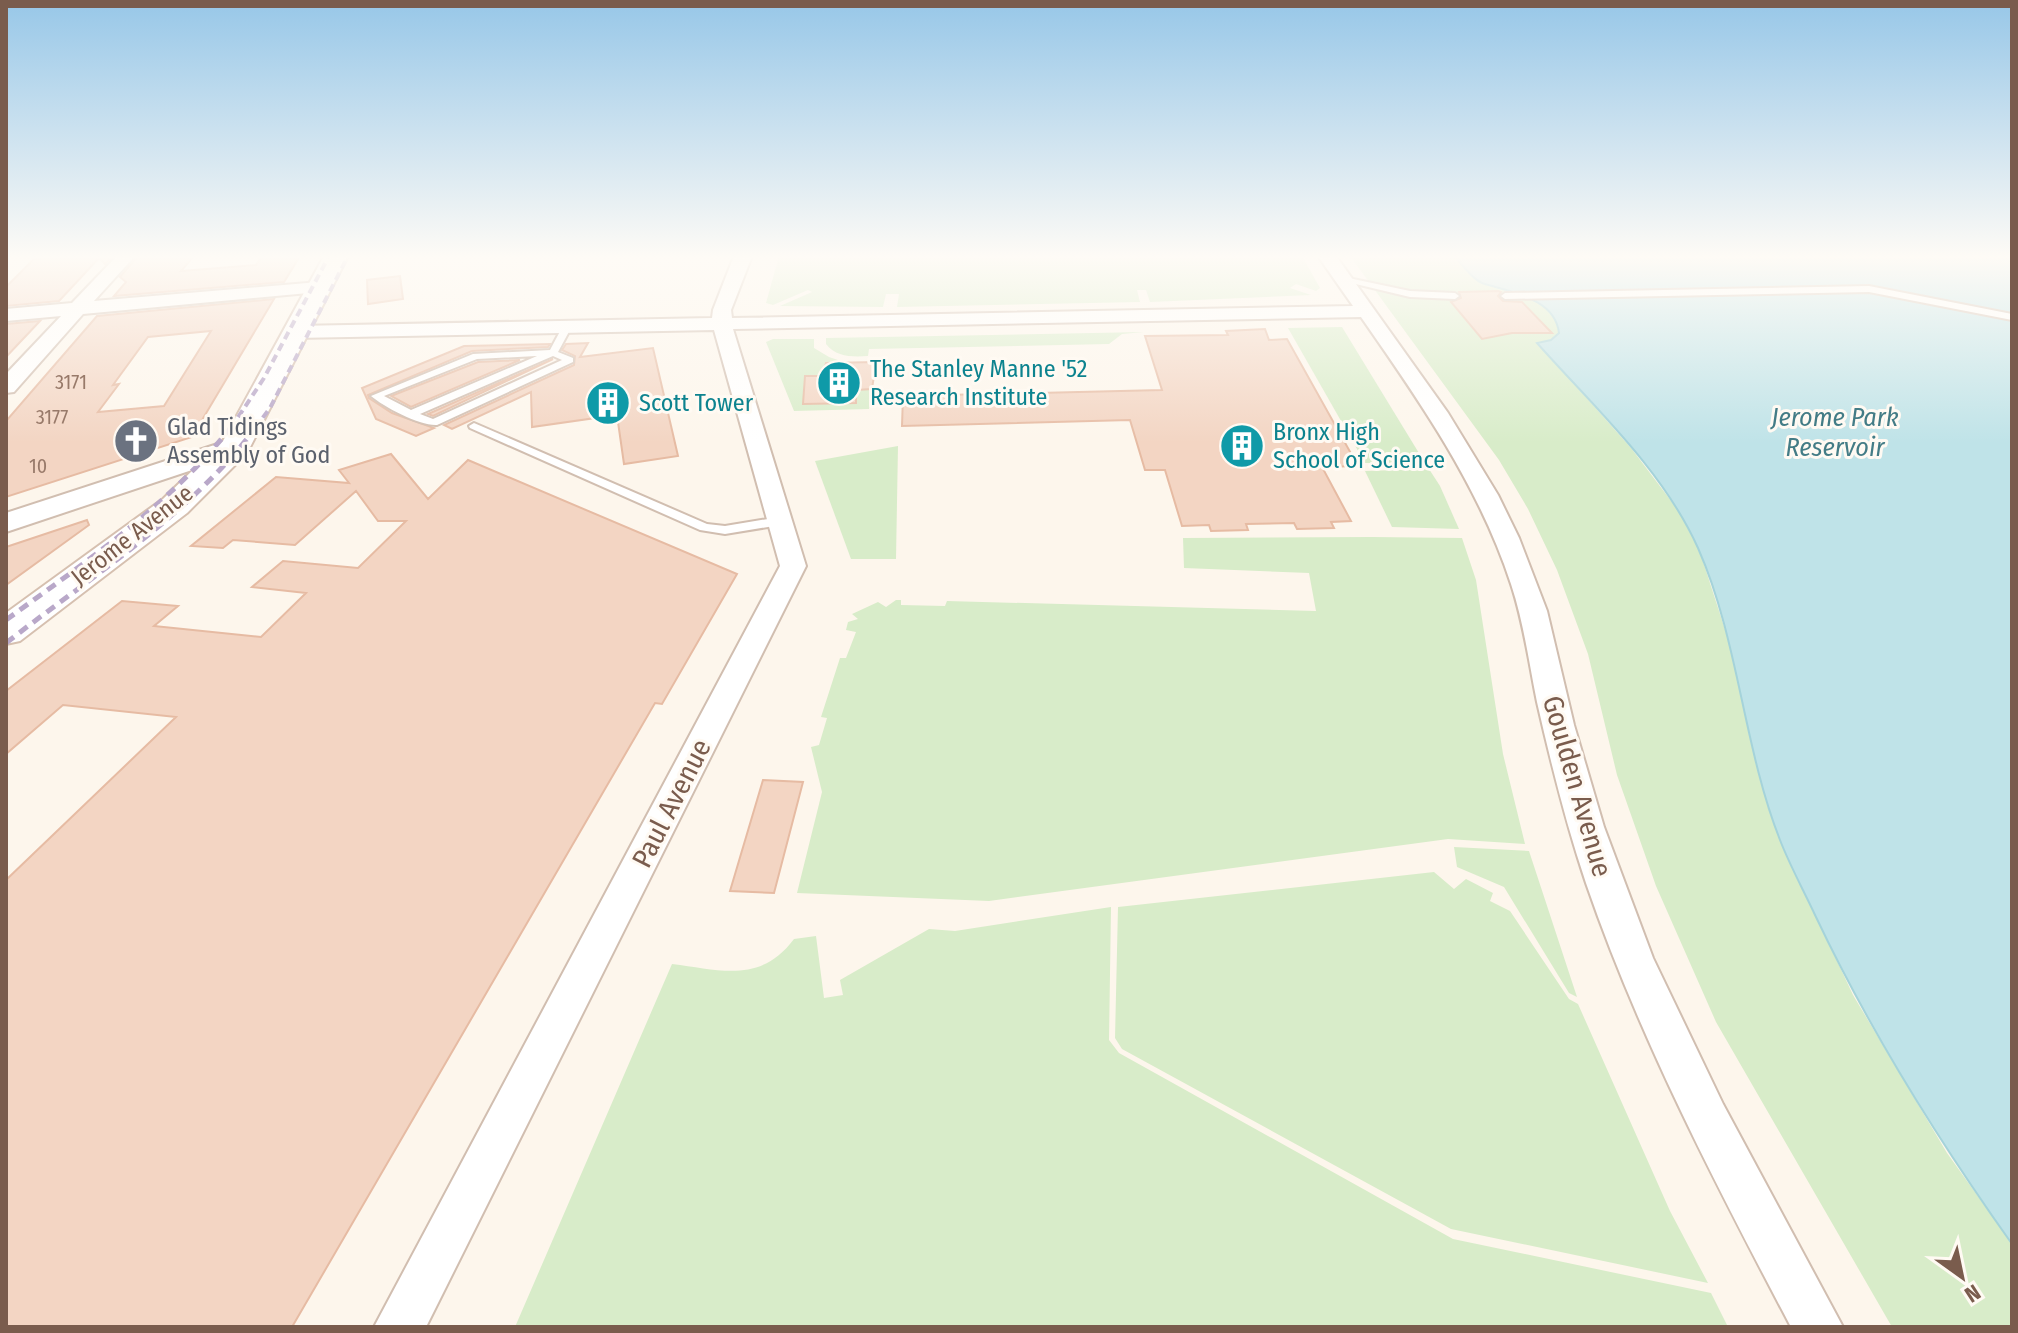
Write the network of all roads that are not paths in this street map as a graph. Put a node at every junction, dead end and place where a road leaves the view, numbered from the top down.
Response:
1 (69, 318) edge
2 (302, 318) edge
3 (723, 318) edge
4 (1008, 318) edge
5 (1369, 318) edge
6 (722, 324) junction
7 (567, 326) junction
8 (295, 332) junction
9 (553, 353) junction
10 (6, 387) edge
11 (411, 414) junction
12 (474, 426) dead end
13 (236, 446) junction
14 (780, 521) junction
15 (6, 523) edge
16 (6, 632) edge
17 (399, 1327) edge
18 (1818, 1327) edge

1 - 10 street
2 - 8 main road, Jerome Avenue
3 - 6 street
4 - 6 street
5 - 18 street, Goulden Avenue
6 - 7 street
6 - 14 street, Paul Avenue
7 - 8 street
7 - 9 lane
8 - 13 main road, Jerome Avenue
9 - 11 lane
9 - 11 lane
9 - 11 lane
12 - 14 lane
13 - 15 street
13 - 16 main road, Jerome Avenue
14 - 17 street, Paul Avenue

